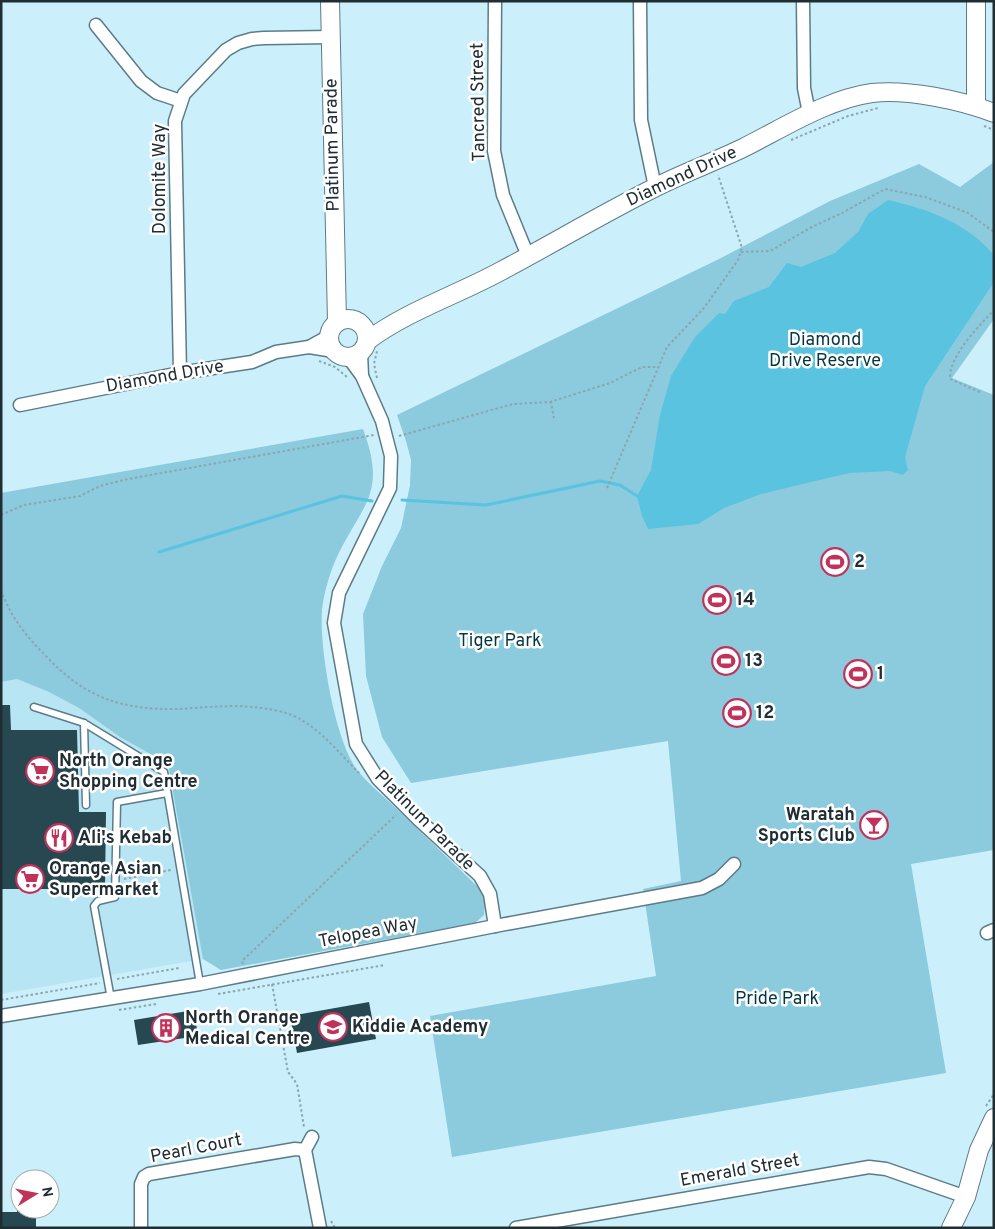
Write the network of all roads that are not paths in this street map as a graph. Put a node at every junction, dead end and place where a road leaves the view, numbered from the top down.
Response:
1 (330, 1) edge
2 (495, 1) edge
3 (640, 1) edge
4 (803, 1) edge
5 (976, 1) edge
6 (96, 25) dead end
7 (331, 37) junction
8 (181, 101) junction
9 (809, 113) junction
10 (994, 113) edge
11 (977, 115) junction
12 (655, 187) junction
13 (528, 256) junction
14 (352, 339) junction
15 (180, 373) junction
16 (20, 405) dead end
17 (34, 706) dead end
18 (84, 723) junction
19 (167, 793) junction
20 (86, 805) dead end
21 (734, 864) dead end
22 (495, 926) junction
23 (200, 984) junction
24 (111, 999) junction
25 (1, 1016) edge
26 (994, 1118) edge
27 (966, 1197) junction
28 (141, 1228) edge
29 (320, 1228) edge
30 (516, 1228) edge
31 (951, 1228) edge

1 - 7 street, Platinum Parade
2 - 13 street, Tancred Street
3 - 12 street
4 - 9 street
5 - 11 street
6 - 8 street
7 - 8 street, Dolomite Way
7 - 14 street, Platinum Parade
8 - 15 street, Dolomite Way
9 - 11 street, Diamond Drive
9 - 12 street, Diamond Drive
10 - 11 street, Diamond Drive
12 - 13 street, Diamond Drive
13 - 14 street, Diamond Drive
14 - 15 street, Diamond Drive
14 - 22 street, Platinum Parade
15 - 16 street, Diamond Drive
17 - 18 lane
18 - 19 lane
18 - 20 lane
19 - 23 lane
19 - 24 lane
21 - 22 street, Telopea Way
22 - 23 street, Telopea Way
23 - 24 street, Telopea Way
24 - 25 street, Telopea Way
26 - 27 street
27 - 30 street, Emerald Street
27 - 31 street
28 - 29 street, Pearl Court

